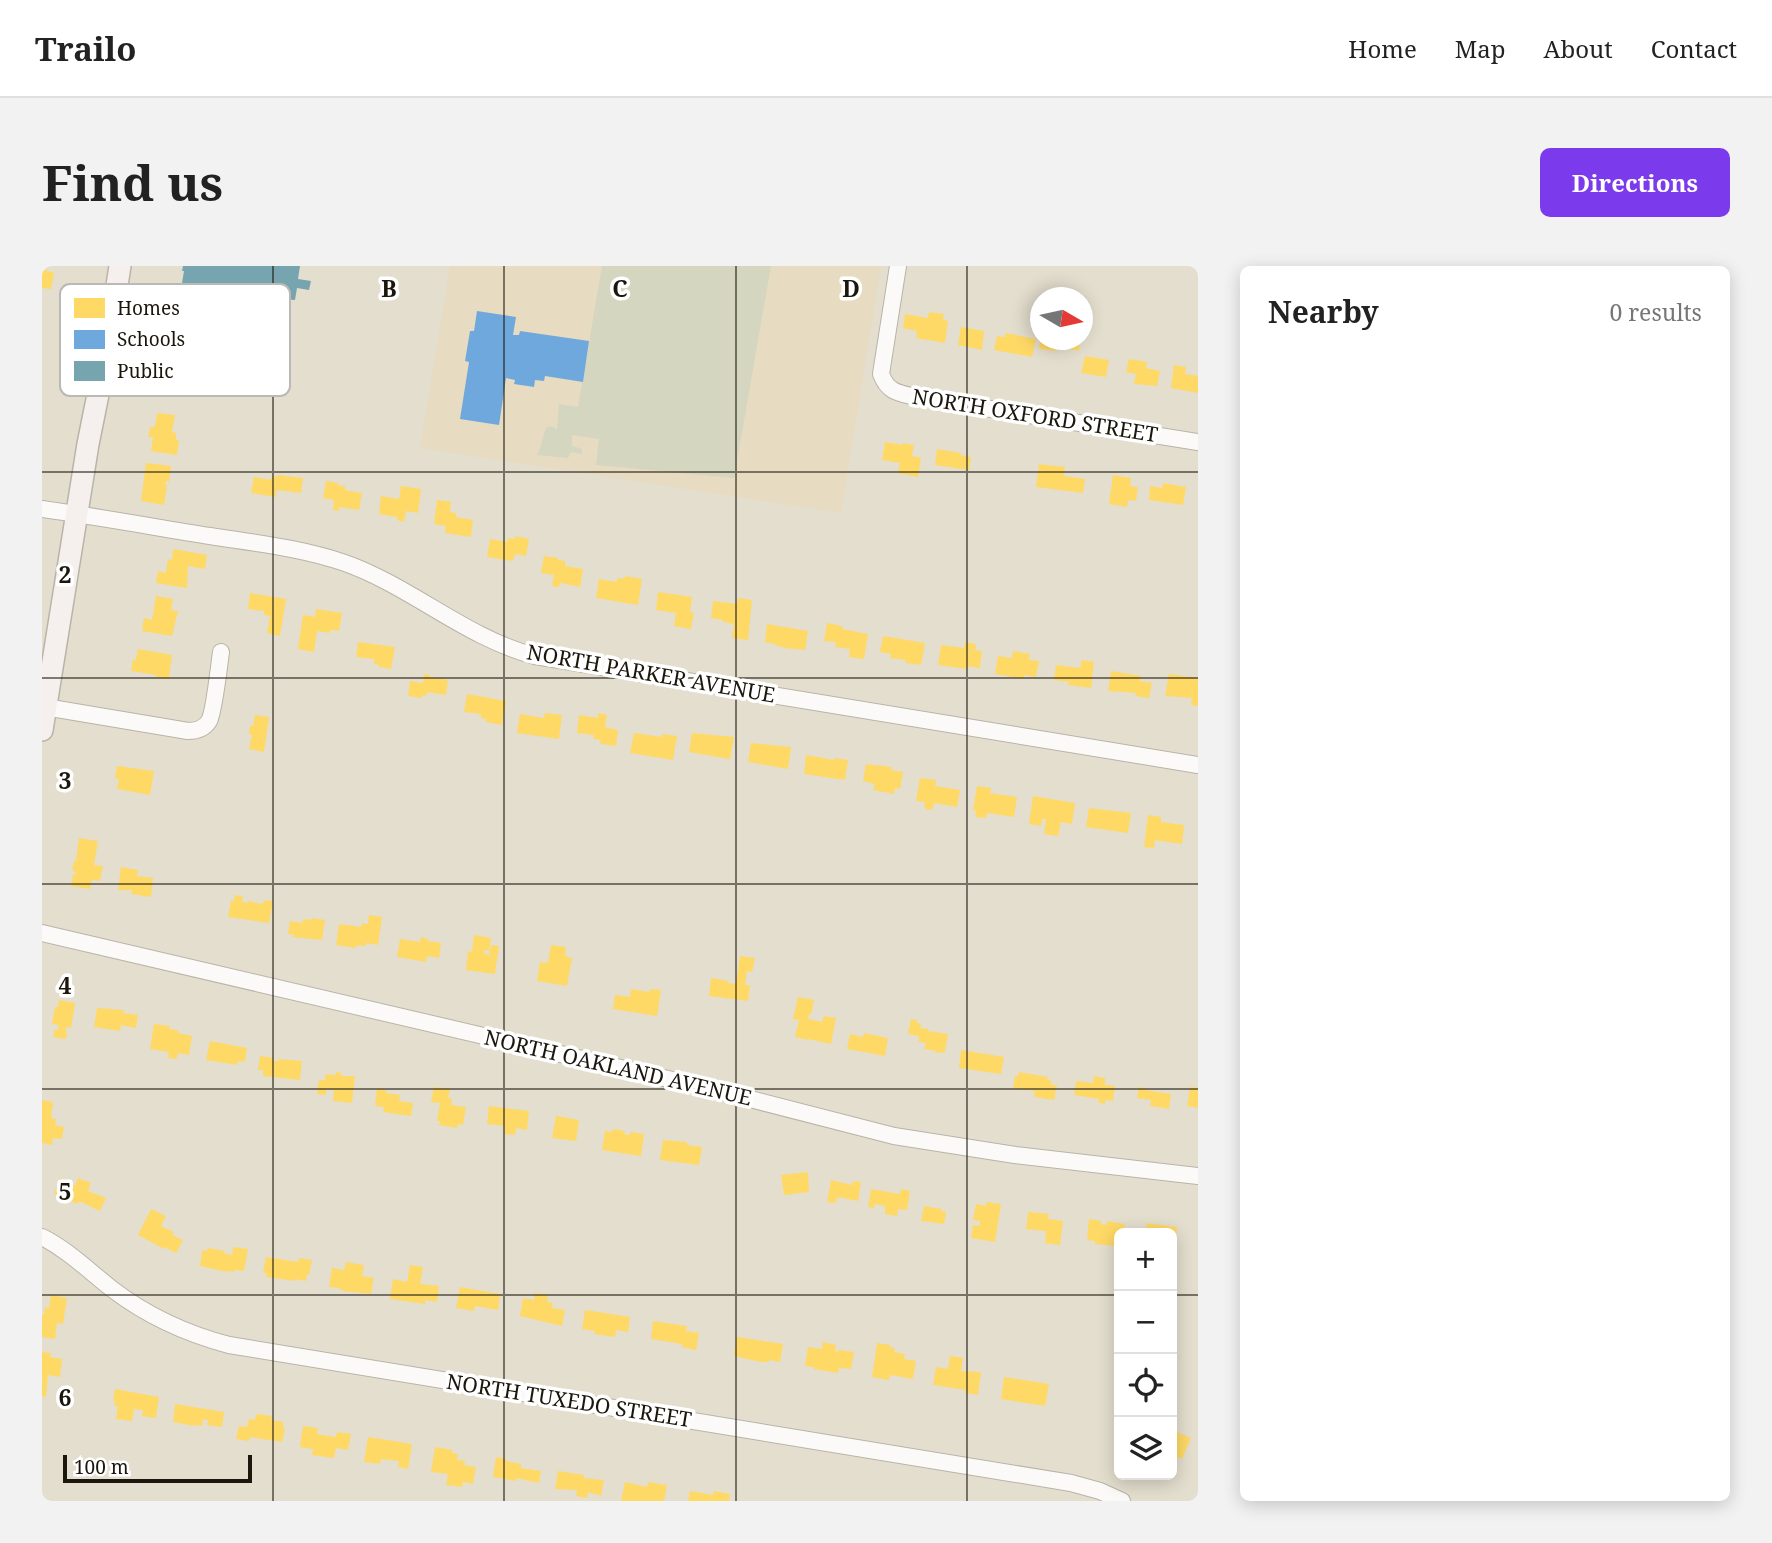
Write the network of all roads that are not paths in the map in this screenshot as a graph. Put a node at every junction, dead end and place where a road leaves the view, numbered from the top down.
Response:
1 (120, 266) edge
2 (898, 266) edge
3 (117, 284) edge
4 (98, 396) edge
5 (1198, 442) edge
6 (42, 509) edge
7 (76, 514) junction
8 (221, 652) dead end
9 (46, 707) junction
10 (42, 730) edge
11 (1198, 765) edge
12 (42, 933) edge
13 (1198, 1176) edge
14 (42, 1237) edge
15 (1122, 1501) edge

1 - 3 street
2 - 5 street, NORTH OXFORD STREET
4 - 7 street
6 - 7 street, NORTH PARKER AVENUE
7 - 9 street
7 - 11 street, NORTH PARKER AVENUE
8 - 9 street
9 - 10 street
12 - 13 street, NORTH OAKLAND AVENUE
14 - 15 street, NORTH TUXEDO STREET

